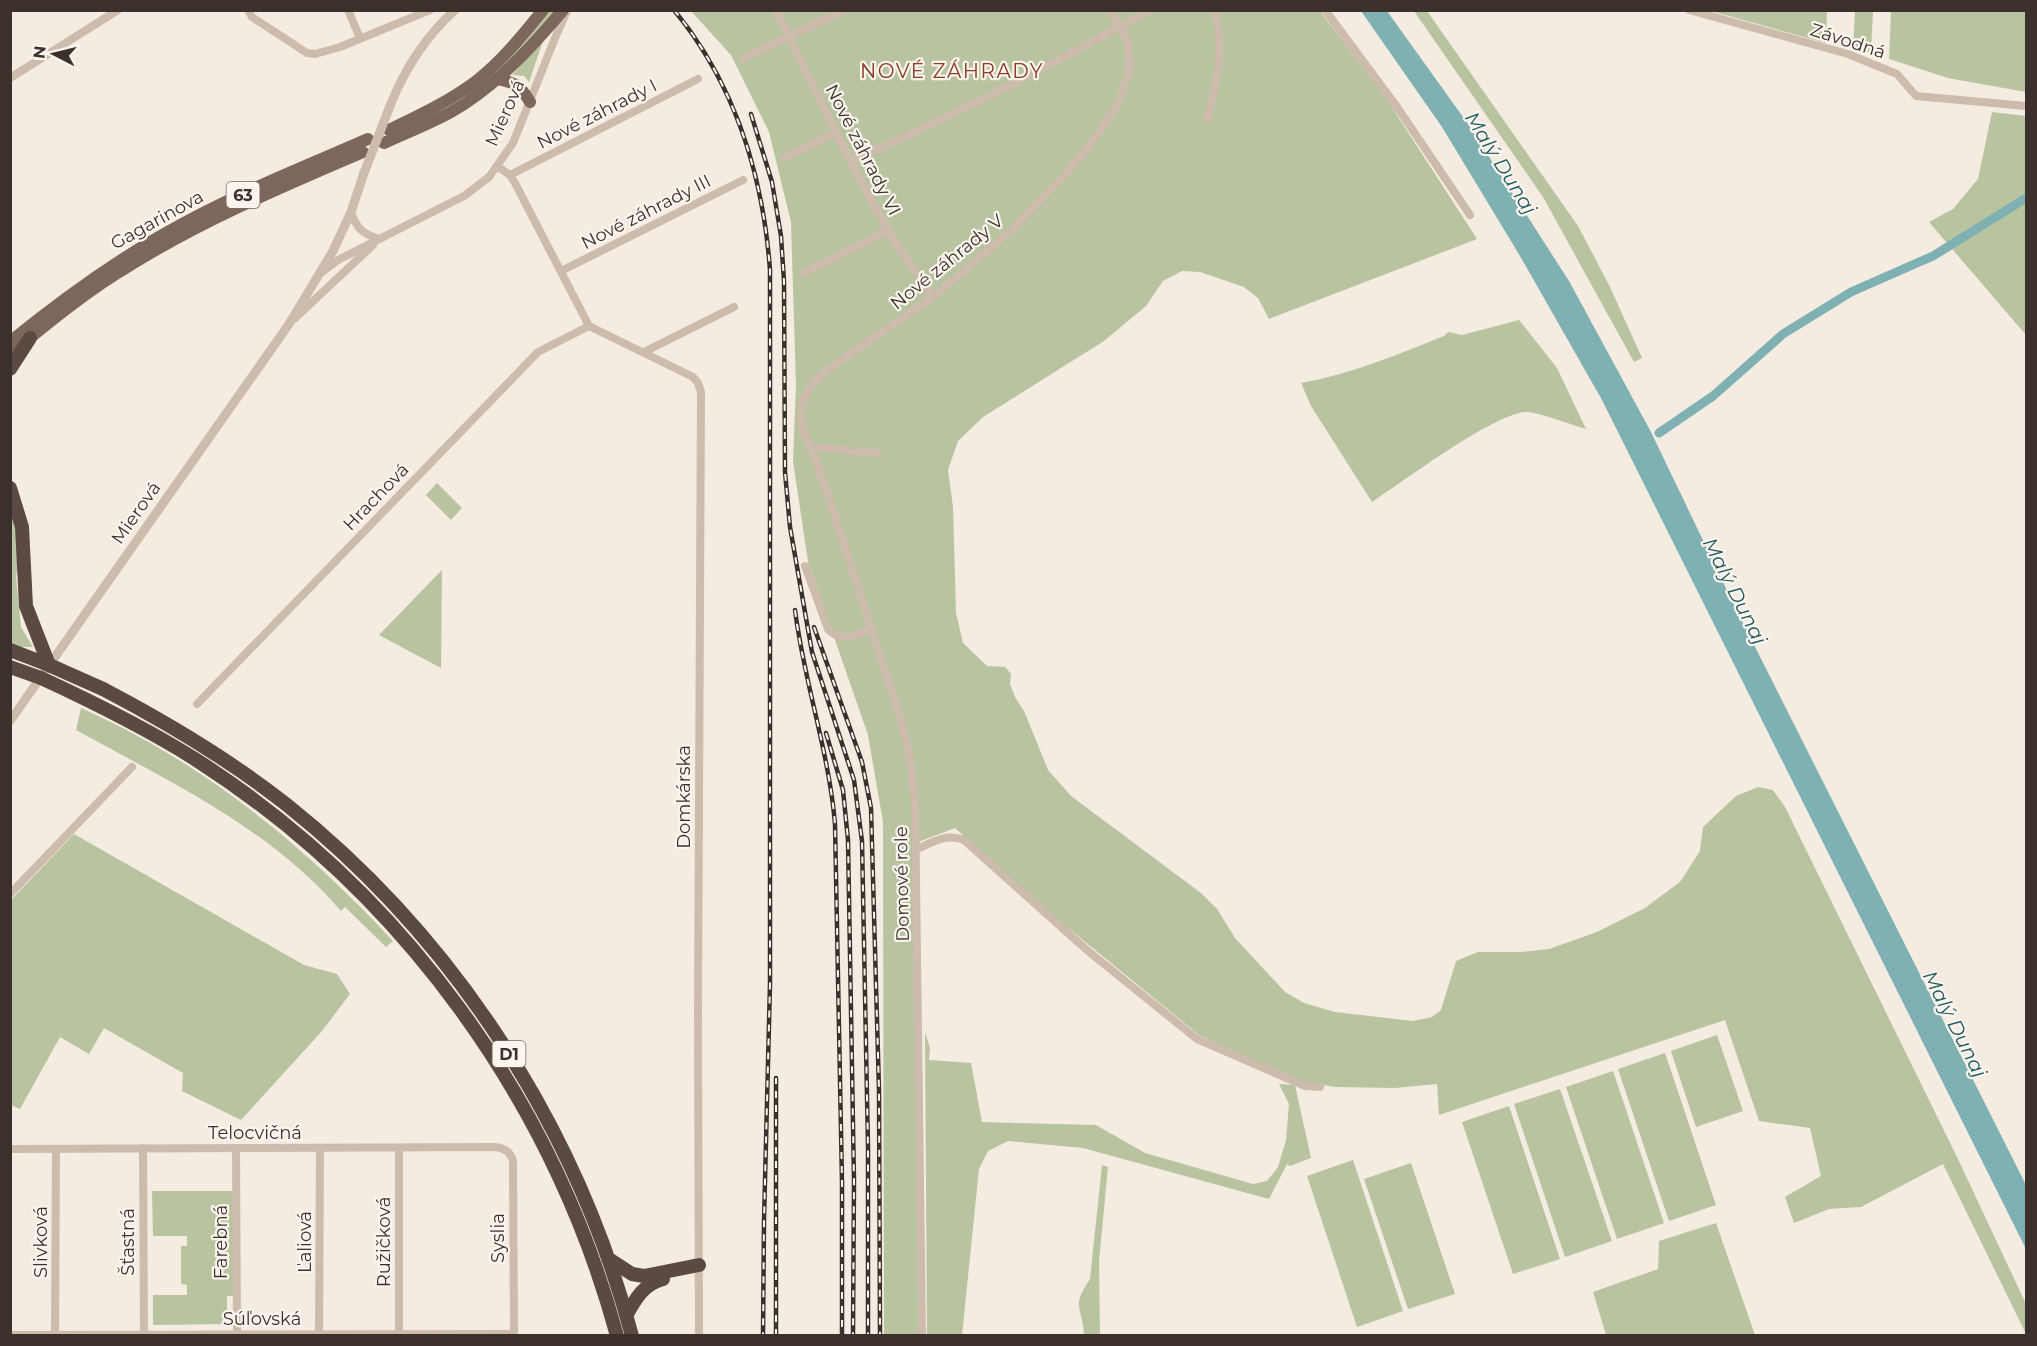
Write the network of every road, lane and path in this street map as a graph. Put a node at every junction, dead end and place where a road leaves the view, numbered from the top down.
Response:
1 (118, 10) edge
2 (248, 10) edge
3 (348, 10) edge
4 (430, 10) edge
5 (455, 10) edge
6 (543, 10) edge
7 (562, 10) edge
8 (568, 10) edge
9 (776, 10) edge
10 (845, 10) edge
11 (1109, 10) edge
12 (1152, 10) edge
13 (1215, 10) edge
14 (1325, 10) edge
15 (1689, 10) edge
16 (1120, 27) junction
17 (788, 36) junction
18 (360, 38) junction
19 (742, 59) dead end
20 (10, 78) edge
21 (497, 79) junction
22 (698, 79) dead end
23 (530, 102) junction
24 (2026, 106) edge
25 (1207, 120) dead end
26 (388, 130) dead end
27 (836, 133) junction
28 (368, 139) dead end
29 (384, 143) dead end
30 (363, 152) dead end
31 (784, 158) dead end
32 (852, 162) junction
33 (498, 167) junction
34 (510, 176) junction
35 (743, 180) dead end
36 (351, 212) junction
37 (1470, 215) dead end
38 (888, 231) junction
39 (379, 239) junction
40 (561, 271) junction
41 (321, 273) junction
42 (802, 274) dead end
43 (933, 297) junction
44 (734, 307) dead end
45 (289, 324) junction
46 (589, 326) junction
47 (30, 338) junction
48 (10, 342) edge
49 (644, 352) junction
50 (10, 354) edge
51 (10, 369) edge
52 (811, 447) junction
53 (878, 453) dead end
54 (10, 488) edge
55 (805, 566) dead end
56 (872, 629) junction
57 (10, 650) edge
58 (49, 665) junction
59 (10, 667) edge
60 (10, 675) edge
61 (40, 678) junction
62 (197, 704) dead end
63 (10, 721) edge
64 (132, 767) dead end
65 (917, 849) junction
66 (10, 894) edge
67 (1320, 1087) dead end
68 (236, 1148) junction
69 (320, 1148) junction
70 (399, 1148) junction
71 (500, 1148) joint
72 (10, 1149) edge
73 (56, 1149) junction
74 (142, 1149) junction
75 (609, 1259) junction
76 (699, 1268) junction
77 (627, 1314) junction
78 (144, 1332) edge
79 (10, 1335) edge
80 (56, 1335) edge
81 (237, 1335) edge
82 (320, 1335) edge
83 (399, 1335) edge
84 (514, 1335) edge
85 (617, 1335) edge
86 (633, 1335) edge
87 (699, 1335) edge
88 (922, 1335) edge

1 - 20 street
2 - 18 street
3 - 18 street
4 - 18 street
5 - 36 street, Mierová, bridge
6 - 26 main road
7 - 21 main road
8 - 23 street, Mierová
9 - 17 street, Nové záhrady VI
10 - 17 street
11 - 16 street
12 - 16 street
13 - 25 street
14 - 37 street
15 - 24 street, Závodná
16 - 32 street
16 - 43 street, Nové záhrady V
17 - 19 street
17 - 27 street, Nové záhrady VI
21 - 23 main road
21 - 29 main road
22 - 34 street, Nové záhrady I
23 - 33 street, Mierová
27 - 31 street
27 - 32 street, Nové záhrady VI
28 - 48 main road, Gagarinova / 63
30 - 47 main road, Gagarinova / 63
32 - 38 street, Nové záhrady VI
33 - 34 street
33 - 39 street, Mierová
34 - 40 street
35 - 40 street, Nové záhrady III
36 - 39 street
36 - 41 street, Mierová
38 - 42 street
38 - 43 street, Nové záhrady VI
39 - 41 street, Mierová
39 - 45 street, Mierová
40 - 46 street
41 - 45 street, Mierová
43 - 52 street, Nové záhrady V
44 - 49 street
45 - 63 street, Mierová
46 - 49 street, Domkárska
46 - 62 street, Hrachová
47 - 50 main road, Gagarinova / 63
47 - 51 highway
49 - 76 street, Domkárska
52 - 53 street
52 - 56 street, Domové role
54 - 58 highway
55 - 56 street
56 - 65 street, Domové role
57 - 58 highway, D1
58 - 75 highway, D1, bridge
59 - 61 highway, D1, bridge
60 - 61 highway, bridge
61 - 85 highway, D1
64 - 66 street
65 - 67 street
65 - 88 street, Domové role
68 - 69 street, Telocvičná
68 - 74 street, Telocvičná
68 - 81 street, Farebná
69 - 70 street, Telocvičná
69 - 82 street, Ľaliová
70 - 71 street, Telocvičná
70 - 83 street, Ružičková
71 - 84 street, Syslia
72 - 73 street, Telocvičná
73 - 74 street, Telocvičná
73 - 80 street, Slivková
74 - 78 street, Šťastná
75 - 76 highway
75 - 77 highway, D1
76 - 77 highway
76 - 87 street, Domkárska
77 - 86 highway, D1
78 - 80 street, Súľovská
78 - 81 street, Súľovská
79 - 80 street, Súľovská
81 - 82 street, Súľovská
82 - 83 street, Súľovská
83 - 84 street, Súľovská

